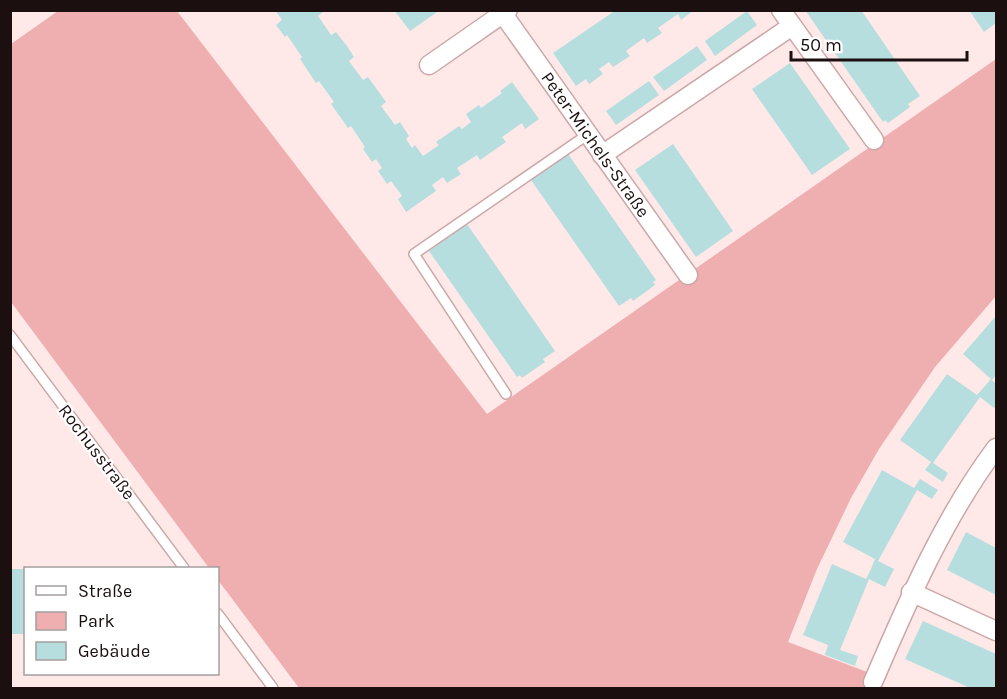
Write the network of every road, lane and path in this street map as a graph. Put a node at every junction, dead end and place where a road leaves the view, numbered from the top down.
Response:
1 (504, 12) edge
2 (786, 18) edge
3 (429, 65) dead end
4 (587, 135) junction
5 (874, 140) dead end
6 (602, 155) junction
7 (688, 275) dead end
8 (10, 334) edge
9 (506, 394) dead end
10 (996, 448) edge
11 (183, 567) edge
12 (911, 592) junction
13 (219, 615) edge
14 (996, 631) edge
15 (873, 682) dead end
16 (273, 688) edge

1 - 3 street, Peter-Michels-Straße
1 - 4 street, Peter-Michels-Straße
2 - 5 street
2 - 6 street
4 - 6 street, Peter-Michels-Straße
4 - 9 lane
6 - 7 street, Peter-Michels-Straße
8 - 11 lane, Rochusstraße
10 - 12 street
12 - 14 street
12 - 15 street
13 - 16 lane

